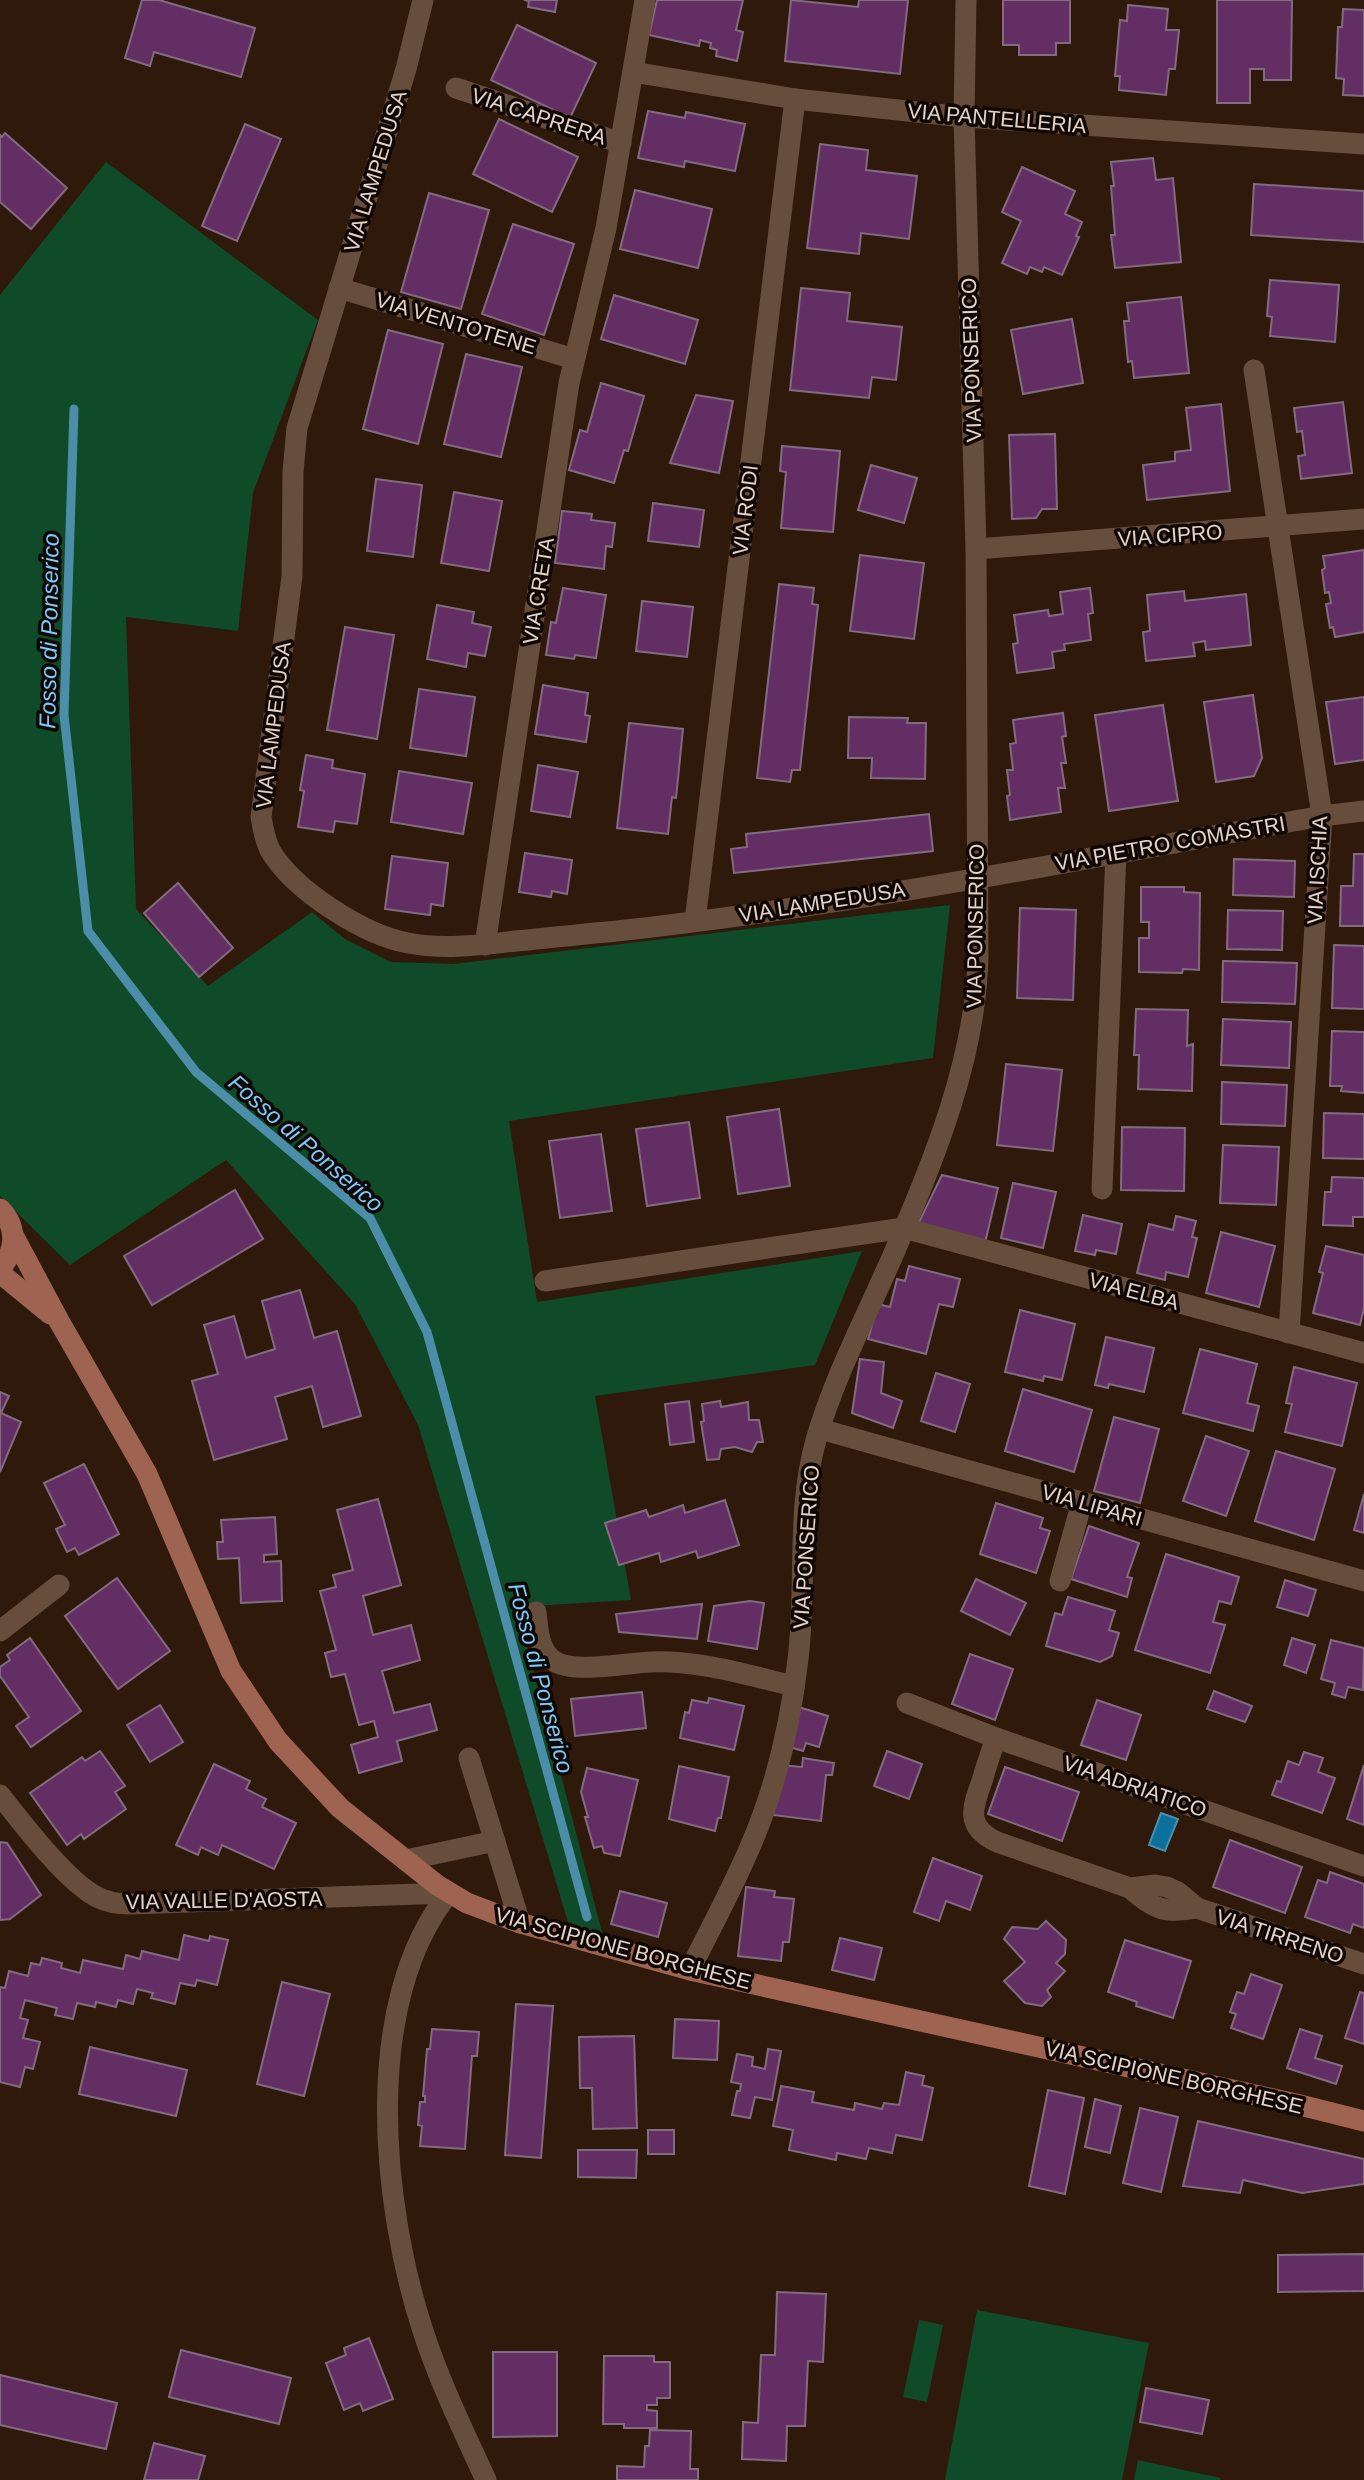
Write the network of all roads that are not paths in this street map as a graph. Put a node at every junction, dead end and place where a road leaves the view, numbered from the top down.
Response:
1 (423, 0) edge
2 (645, 0) edge
3 (966, 0) edge
4 (633, 72) junction
5 (456, 88) dead end
6 (795, 99) junction
7 (964, 117) junction
8 (621, 143) junction
9 (1364, 144) edge
10 (603, 240) joint
11 (339, 288) junction
12 (574, 359) junction
13 (1254, 370) dead end
14 (1364, 519) edge
15 (1278, 526) junction
16 (976, 549) junction
17 (1364, 811) edge
18 (1322, 816) junction
19 (1116, 853) junction
20 (977, 878) junction
21 (695, 921) junction
22 (485, 945) junction
23 (1102, 1189) dead end
24 (0, 1209) edge
25 (904, 1228) junction
26 (13, 1235) junction
27 (0, 1271) edge
28 (545, 1282) dead end
29 (59, 1321) junction
30 (1289, 1333) junction
31 (1364, 1353) edge
32 (820, 1429) junction
33 (1082, 1502) junction
34 (1060, 1581) dead end
35 (1364, 1581) edge
36 (59, 1585) dead end
37 (536, 1612) dead end
38 (0, 1632) edge
39 (794, 1686) junction
40 (907, 1703) dead end
41 (996, 1738) junction
42 (469, 1758) dead end
43 (0, 1795) edge
44 (0, 1825) edge
45 (27, 1830) junction
46 (495, 1841) junction
47 (406, 1860) junction
48 (1364, 1866) edge
49 (449, 1893) junction
50 (520, 1923) junction
51 (1364, 1964) edge
52 (690, 1970) junction
53 (1364, 2121) edge
54 (486, 2480) edge

1 - 11 street, VIA LAMPEDUSA
2 - 4 street, VIA CAPRERA
3 - 7 street, VIA PONSERICO
4 - 6 street, VIA PANTELLERIA
4 - 8 street, VIA CAPRERA
5 - 8 street, VIA CAPRERA
6 - 7 street, VIA PANTELLERIA
6 - 21 street, VIA RODI
7 - 9 street, VIA PANTELLERIA
7 - 16 street, VIA PONSERICO
8 - 10 street, VIA CAPRERA
10 - 12 street, VIA CRETA
11 - 12 street, VIA VENTOTENE
11 - 22 street, VIA LAMPEDUSA
12 - 22 street, VIA CRETA
13 - 15 street, VIA ISCHIA
14 - 15 street, VIA CIPRO
15 - 16 street, VIA CIPRO
15 - 18 street, VIA ISCHIA
16 - 20 street, VIA PONSERICO
17 - 18 street, VIA PIETRO COMASTRI
18 - 19 street, VIA PIETRO COMASTRI
18 - 30 street, VIA ISCHIA
19 - 20 street, VIA PIETRO COMASTRI
19 - 23 street
20 - 21 street, VIA LAMPEDUSA
20 - 25 street, VIA PONSERICO
21 - 22 street, VIA LAMPEDUSA
24 - 26 main road, VIA SCIPIONE BORGHESE
25 - 28 street
25 - 30 street, VIA ELBA
25 - 32 street, VIA PONSERICO
26 - 27 main road
26 - 29 main road, VIA SCIPIONE BORGHESE
27 - 29 main road, VIA SCIPIONE BORGHESE
29 - 47 main road, VIA SCIPIONE BORGHESE
30 - 31 street, VIA ELBA
32 - 33 street, VIA LIPARI
32 - 39 street, VIA PONSERICO
33 - 34 street
33 - 35 street, VIA LIPARI
36 - 38 street
37 - 39 street
39 - 52 street, VIA PONSERICO
40 - 41 street, VIA ADRIATICO
41 - 48 street, VIA ADRIATICO
41 - 51 street, VIA TIRRENO
42 - 46 street
43 - 45 street, VIA VALLE D'AOSTA
44 - 45 street
45 - 49 street, VIA VALLE D'AOSTA
46 - 47 street
46 - 50 street
47 - 49 main road, VIA SCIPIONE BORGHESE
49 - 50 main road, VIA SCIPIONE BORGHESE
49 - 54 street
50 - 52 main road, VIA SCIPIONE BORGHESE
52 - 53 main road, VIA SCIPIONE BORGHESE

